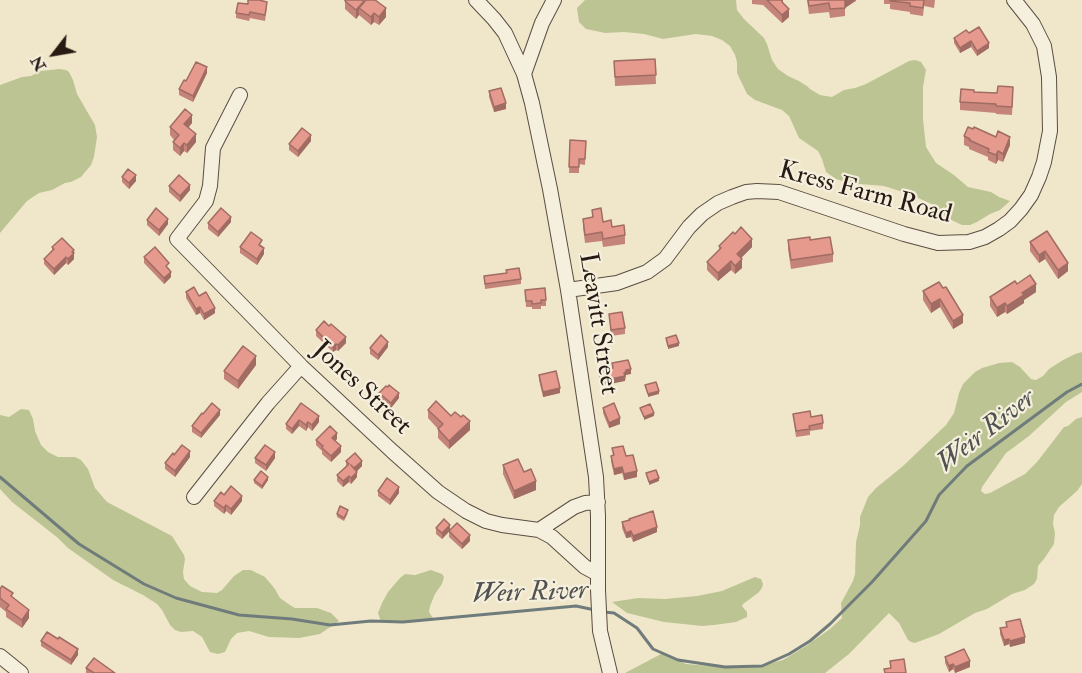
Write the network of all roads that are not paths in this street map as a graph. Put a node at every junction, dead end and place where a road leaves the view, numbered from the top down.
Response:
1 (476, 0) edge
2 (554, 0) edge
3 (1014, 0) edge
4 (524, 74) junction
5 (240, 96) dead end
6 (568, 290) junction
7 (301, 366) junction
8 (194, 497) dead end
9 (598, 502) junction
10 (539, 530) junction
11 (598, 574) junction
12 (0, 656) edge
13 (21, 673) edge
14 (610, 673) edge

1 - 4 street, Leavitt Street
2 - 4 street
3 - 6 street, Kress Farm Road
4 - 6 street, Leavitt Street
5 - 7 street, Jones Street
6 - 9 street, Leavitt Street
7 - 8 street
7 - 10 street, Jones Street
9 - 10 street
9 - 11 street, Leavitt Street
10 - 11 street, Jones Street
11 - 14 street, Leavitt Street
12 - 13 street

